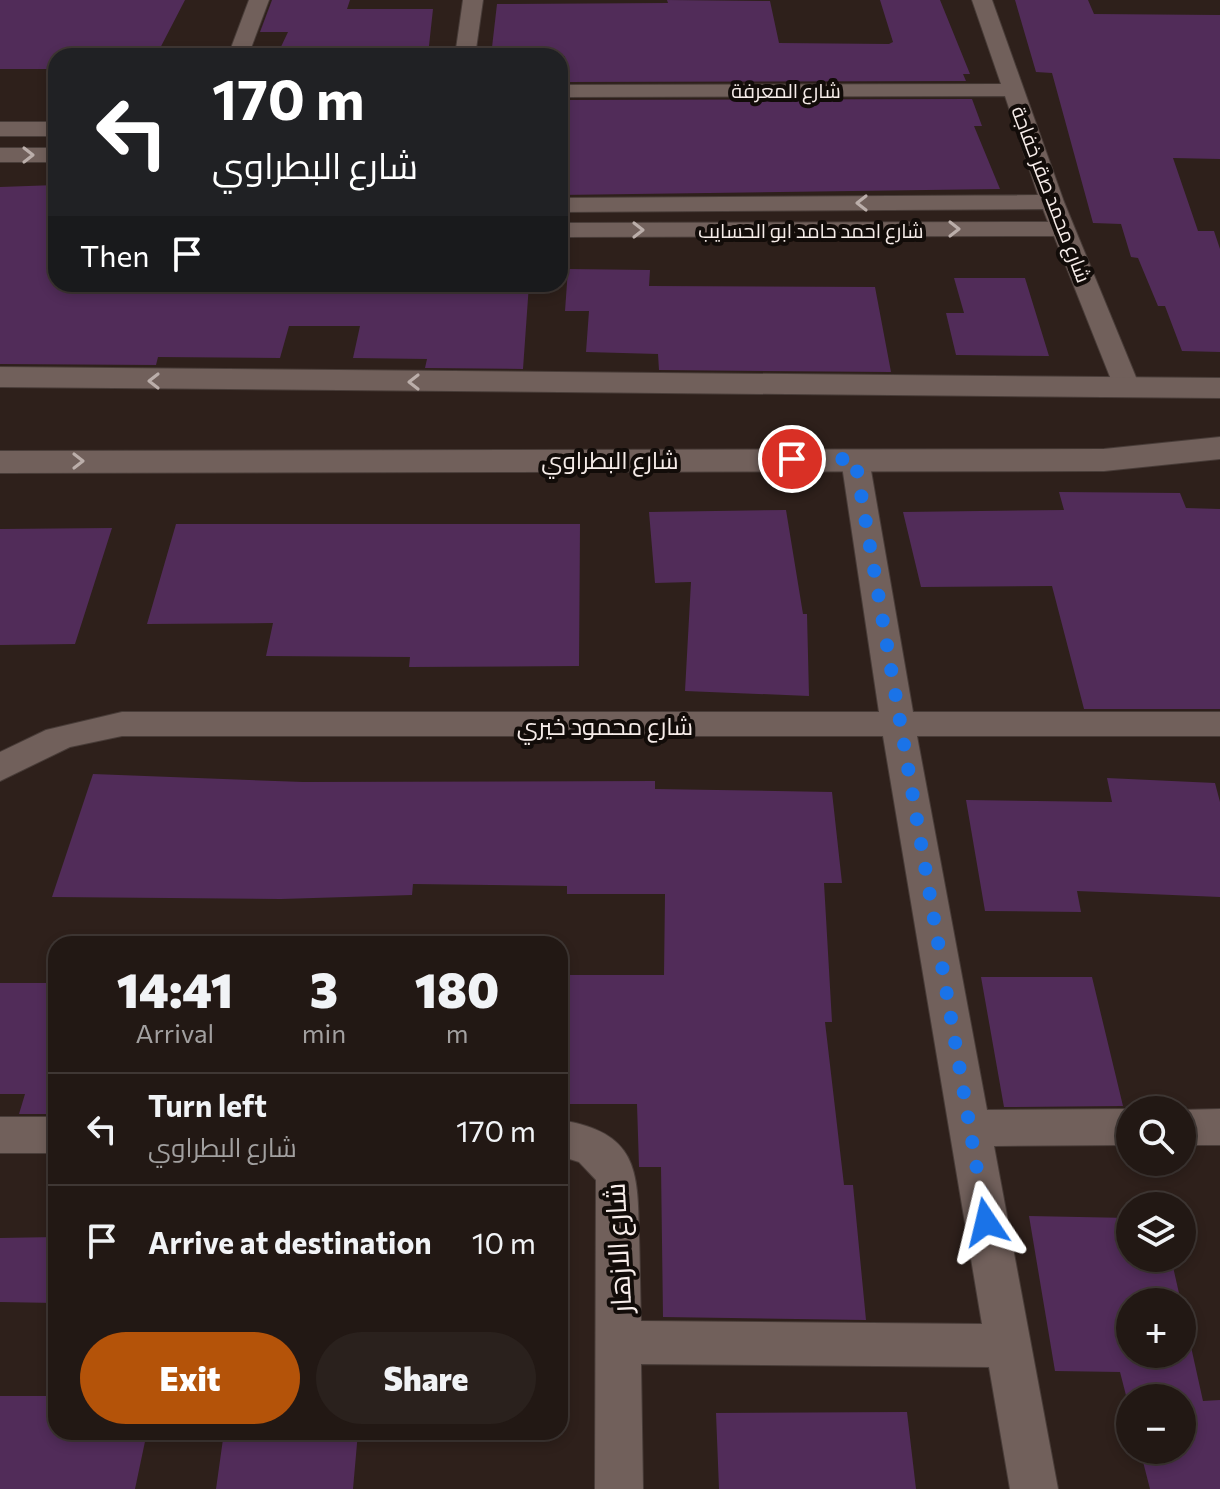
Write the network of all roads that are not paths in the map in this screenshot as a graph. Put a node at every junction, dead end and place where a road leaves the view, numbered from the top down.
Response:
1 (259, 0) edge
2 (473, 0) edge
3 (982, 0) edge
4 (241, 48) edge
5 (466, 48) edge
6 (1012, 90) junction
7 (568, 91) edge
8 (0, 129) edge
9 (48, 129) edge
10 (0, 155) edge
11 (48, 155) edge
12 (1052, 202) junction
13 (568, 205) edge
14 (1063, 229) junction
15 (568, 230) edge
16 (0, 377) edge
17 (1127, 387) junction
18 (1220, 388) edge
19 (0, 406) edge
20 (1220, 406) edge
21 (142, 421) junction
22 (0, 436) edge
23 (1220, 445) edge
24 (855, 459) junction
25 (0, 462) edge
26 (1220, 724) edge
27 (898, 725) junction
28 (0, 769) edge
29 (1116, 1127) edge
30 (1196, 1127) edge
31 (1220, 1127) edge
32 (969, 1128) junction
33 (0, 1135) edge
34 (48, 1135) edge
35 (568, 1140) edge
36 (621, 1342) junction
37 (1008, 1346) junction
38 (619, 1489) edge
39 (1034, 1489) edge

1 - 4 street
2 - 5 street
3 - 6 street, شارع محمد صقر خفاجة
6 - 7 street, شارع المعرفة
6 - 12 street, شارع محمد صقر خفاجة
8 - 9 street
10 -> 11 street
12 -> 13 street, شارع احمد حامد ابو الحسايب
12 - 14 street, شارع محمد صقر خفاجة
15 -> 14 street, شارع احمد حامد ابو الحسايب
14 - 17 street, شارع محمد صقر خفاجة
17 -> 16 street
17 - 18 street
19 - 21 street
20 - 21 street
21 - 22 street
21 - 23 street
23 - 24 street, شارع البطراوي
25 -> 24 street, شارع البطراوي
24 - 27 street
26 - 27 street, شارع محمود خيري
27 - 28 street, شارع محمود خيري
27 - 32 street
29 - 32 street
30 - 31 street
32 - 37 street
33 - 34 street
35 - 36 street, شارع الازهار
36 - 37 street
36 - 38 street, شارع الازهار
37 - 39 street

